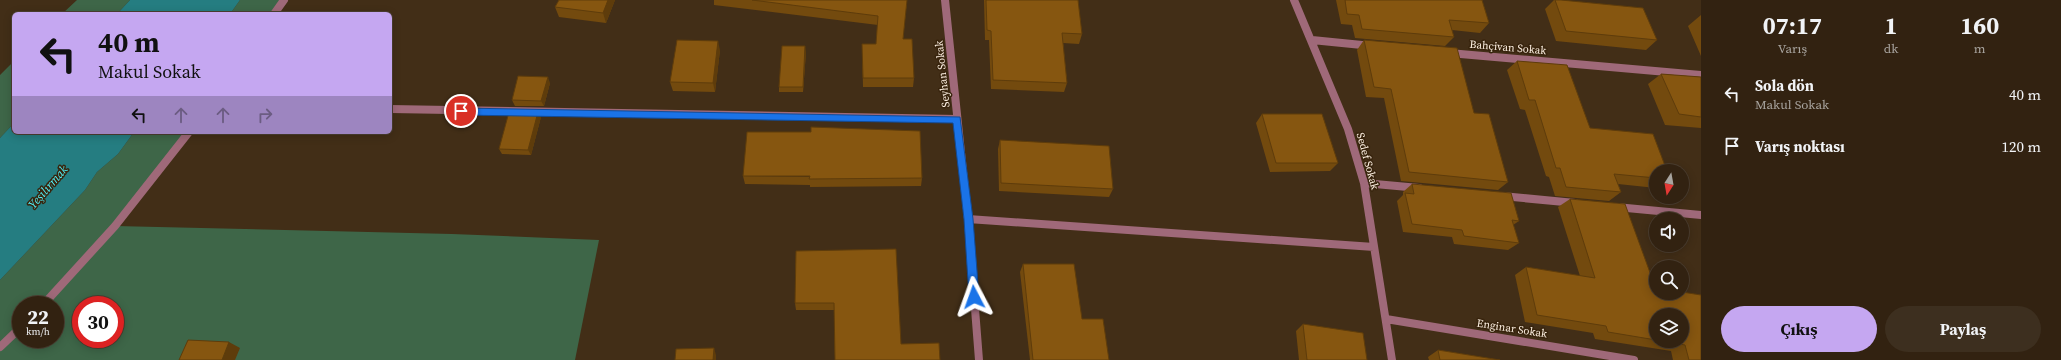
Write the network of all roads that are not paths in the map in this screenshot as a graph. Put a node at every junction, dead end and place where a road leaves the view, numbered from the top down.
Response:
1 (284, 0) edge
2 (946, 0) edge
3 (1294, 0) edge
4 (275, 12) edge
5 (1312, 40) junction
6 (1384, 47) edge
7 (1439, 52) edge
8 (1701, 76) edge
9 (392, 109) edge
10 (957, 119) junction
11 (187, 134) edge
12 (1364, 183) junction
13 (1427, 189) edge
14 (1490, 195) edge
15 (1584, 204) edge
16 (1607, 206) edge
17 (1701, 215) edge
18 (968, 219) junction
19 (1374, 247) junction
20 (51, 296) edge
21 (1386, 319) junction
22 (12, 336) edge
23 (0, 347) edge
24 (979, 360) edge
25 (1392, 360) edge
26 (1634, 360) edge

1 - 4 street
2 - 10 street, Seyhan Sokak
3 - 5 street, Sedef Sokak
5 - 6 street
5 - 12 street, Sedef Sokak
7 - 8 street, Bahçivan Sokak
9 - 10 street
10 - 18 street, Seyhan Sokak
11 - 20 street
12 - 13 street
12 - 19 street, Sedef Sokak
14 - 15 street
16 - 17 street
18 - 19 street
18 - 24 street, Seyhan Sokak
19 - 21 street, Sedef Sokak
21 - 25 street, Sedef Sokak
21 - 26 street, Enginar Sokak
22 - 23 street

